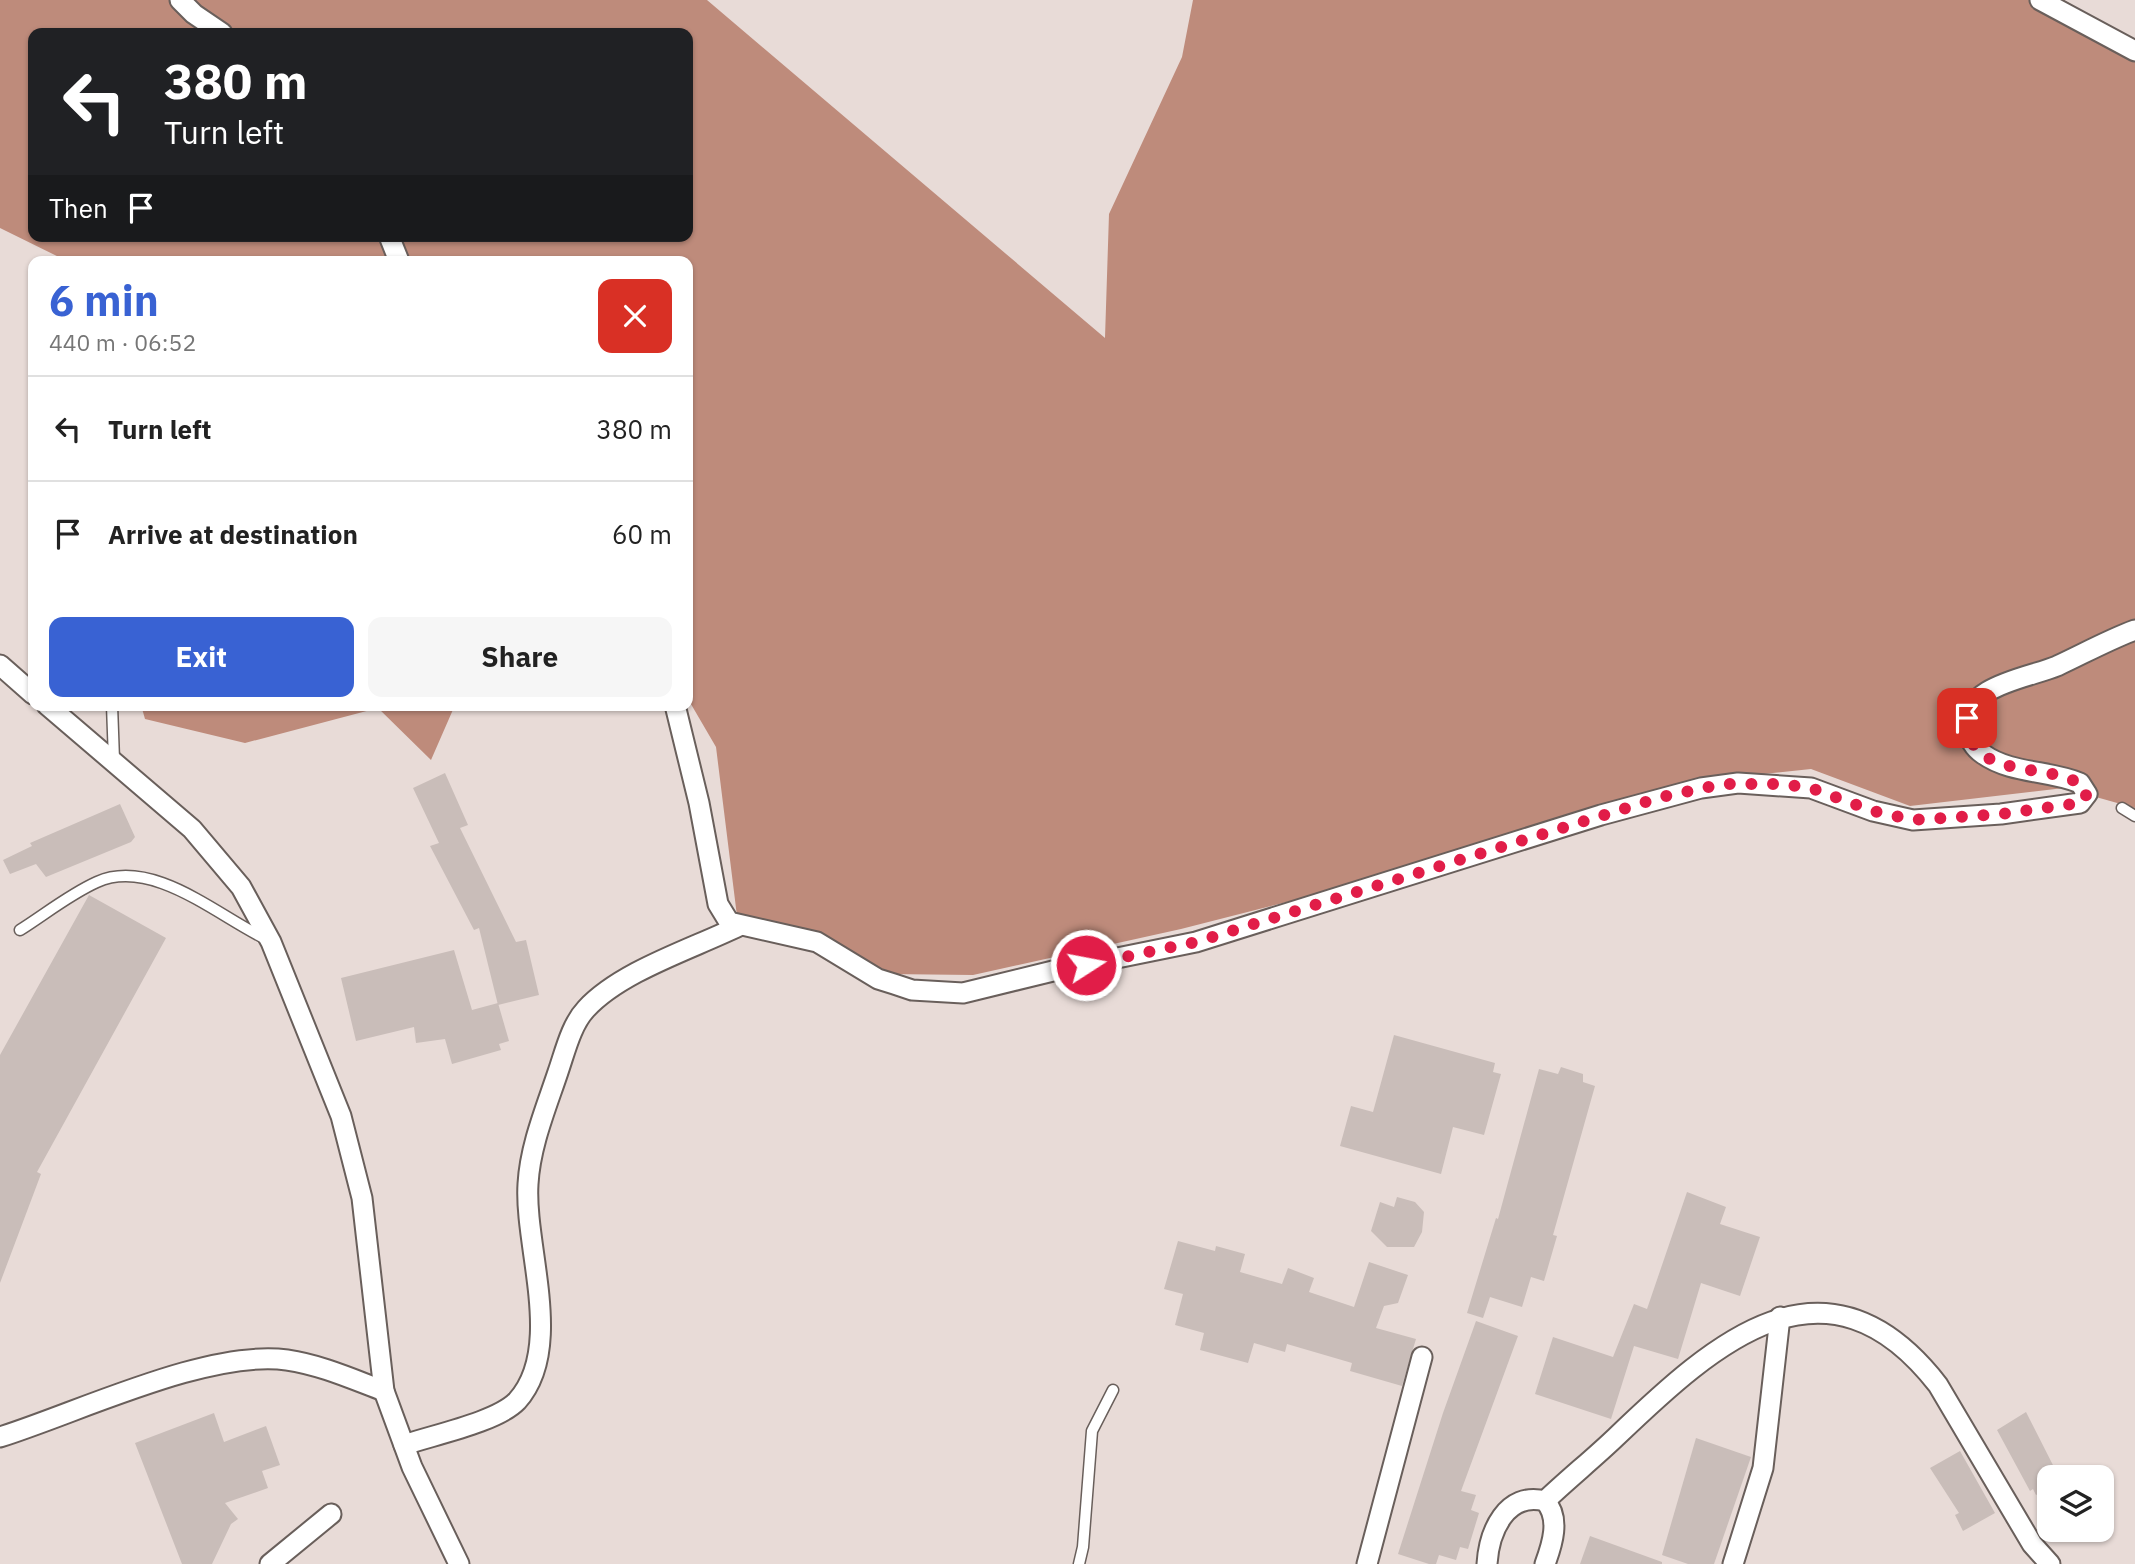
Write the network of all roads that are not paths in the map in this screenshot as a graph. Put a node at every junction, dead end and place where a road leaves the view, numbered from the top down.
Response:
1 (180, 0) edge
2 (2040, 0) edge
3 (215, 28) edge
4 (2135, 51) edge
5 (2135, 630) edge
6 (0, 666) edge
7 (28, 690) edge
8 (54, 711) edge
9 (112, 711) edge
10 (676, 711) edge
11 (114, 761) junction
12 (2122, 808) dead end
13 (2135, 816) edge
14 (739, 926) junction
15 (20, 930) dead end
16 (271, 942) junction
17 (1780, 1318) junction
18 (1422, 1357) dead end
19 (1113, 1390) dead end
20 (384, 1391) junction
21 (0, 1437) edge
22 (404, 1445) junction
23 (1545, 1501) junction
24 (331, 1514) dead end
25 (270, 1564) edge
26 (459, 1564) edge
27 (1079, 1564) edge
28 (1367, 1564) edge
29 (1487, 1564) edge
30 (1545, 1564) edge
31 (1733, 1564) edge
32 (2050, 1564) edge

1 - 3 street
2 - 4 street
5 - 14 street
6 - 7 street
8 - 11 street
9 - 11 lane
10 - 14 street
11 - 16 street
12 - 13 lane
14 - 22 street
15 - 16 lane
16 - 20 street
17 - 23 street
17 - 31 street
17 - 32 street
18 - 28 street
19 - 27 lane
20 - 21 street
20 - 22 street
22 - 26 street
23 - 29 street
23 - 30 street
24 - 25 street

